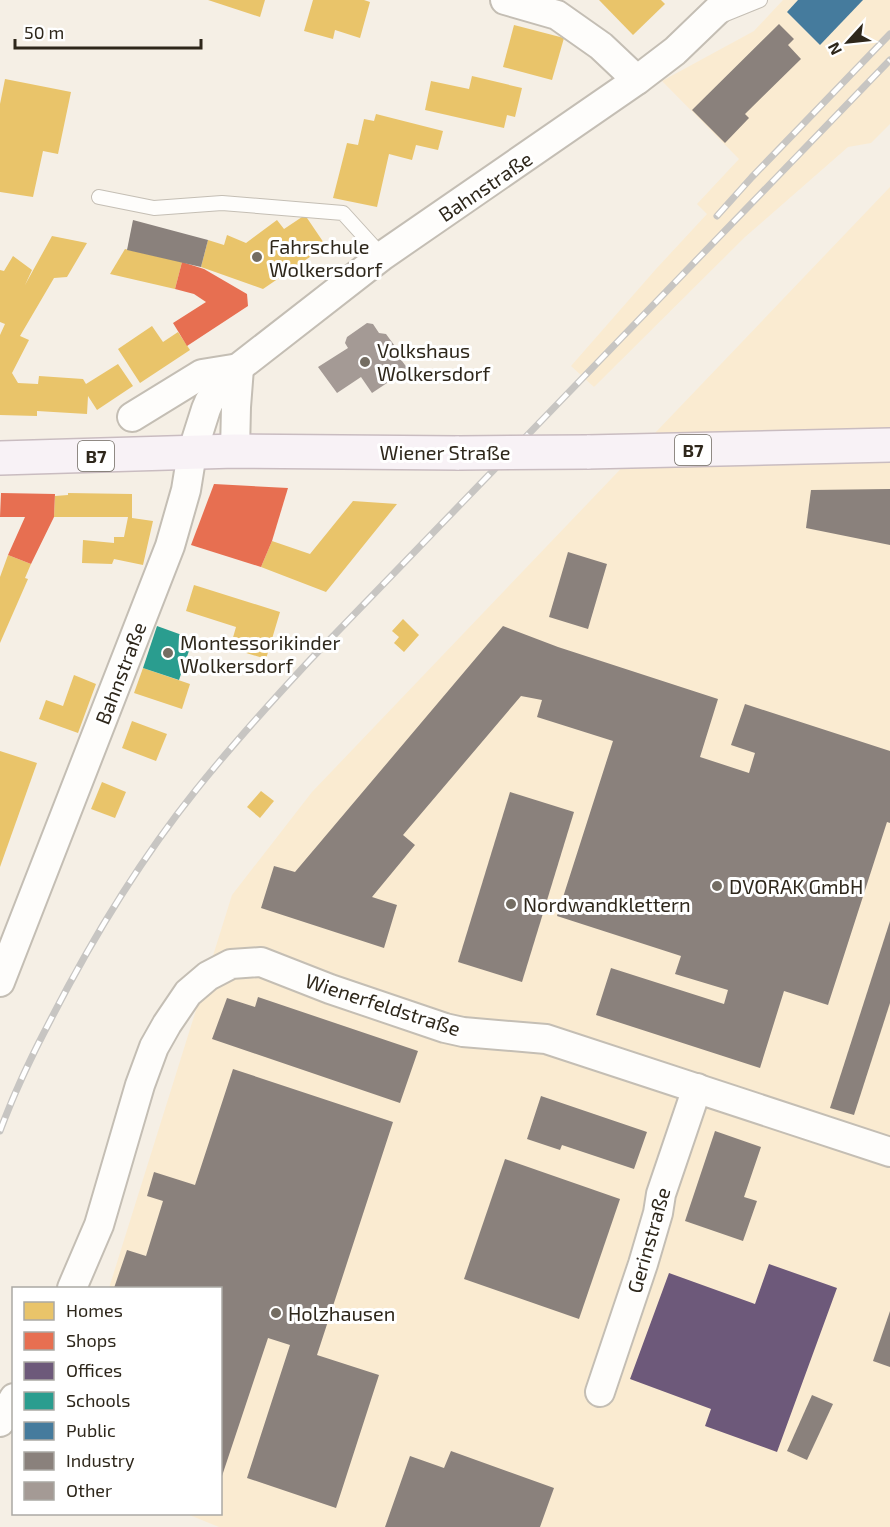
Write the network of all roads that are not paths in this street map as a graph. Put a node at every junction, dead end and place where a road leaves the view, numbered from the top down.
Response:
1 (505, 0) edge
2 (728, 0) edge
3 (760, 0) edge
4 (704, 23) junction
5 (637, 80) junction
6 (99, 198) dead end
7 (382, 256) junction
8 (239, 368) junction
9 (132, 417) dead end
10 (890, 445) edge
11 (235, 451) junction
12 (192, 453) junction
13 (0, 458) edge
14 (0, 982) edge
15 (697, 1088) junction
16 (890, 1152) edge
17 (72, 1287) edge
18 (600, 1392) dead end
19 (12, 1401) edge
20 (0, 1422) edge

1 - 5 street
2 - 4 street, Bahnstraße
3 - 4 lane
4 - 5 street, Bahnstraße
5 - 7 street, Bahnstraße
6 - 7 lane
7 - 8 street, Bahnstraße
8 - 9 street, Bahnstraße
8 - 11 street
8 - 12 street, Bahnstraße
10 - 11 main road, Wiener Straße / B7, bridge
11 - 12 main road, Wiener Straße / B7
12 - 13 main road, Wiener Straße / B7
12 - 14 street, Bahnstraße
15 - 16 street, Wienerfeldstraße
15 - 17 street, Wienerfeldstraße
15 - 18 street, Gerinstraße
19 - 20 street

